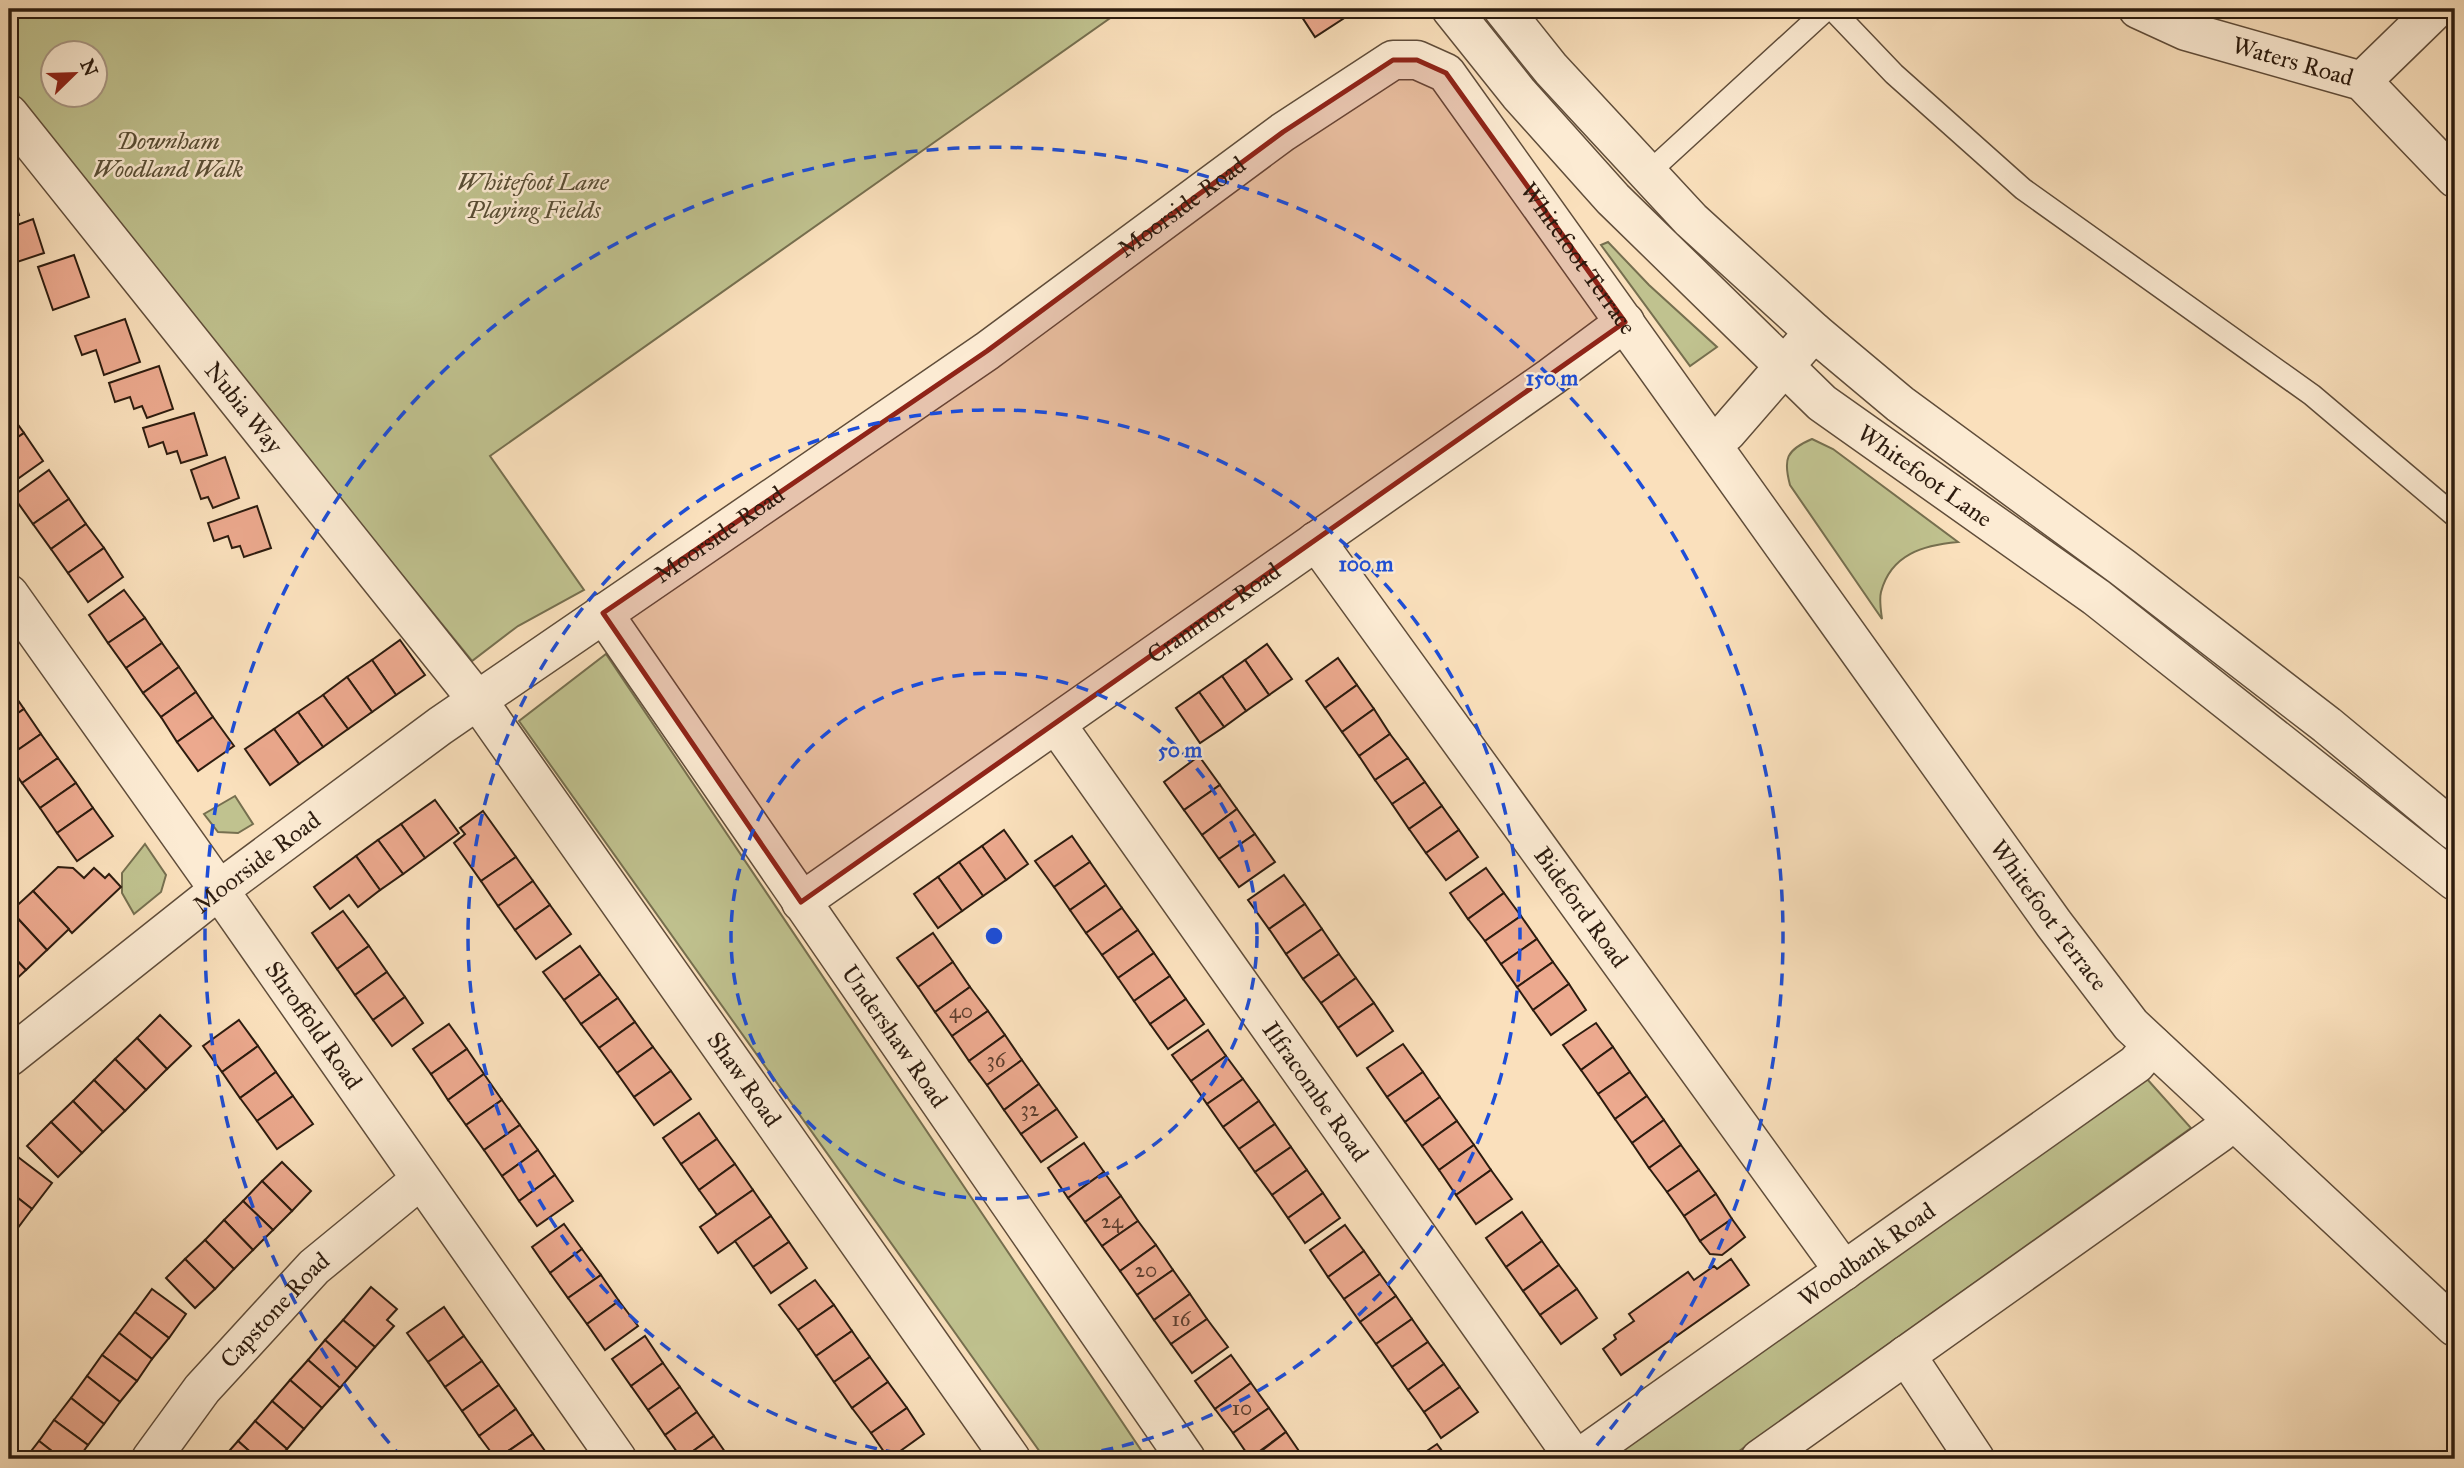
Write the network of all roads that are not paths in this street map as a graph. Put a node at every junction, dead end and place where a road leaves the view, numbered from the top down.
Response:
1 (1451, 9) edge
2 (1503, 9) edge
3 (1830, 9) edge
4 (2138, 9) edge
5 (2436, 9) edge
6 (1446, 73) joint
7 (2362, 81) junction
8 (9, 114) edge
9 (1647, 174) junction
10 (2455, 178) edge
11 (1625, 321) junction
12 (1814, 332) junction
13 (1785, 367) junction
14 (1711, 443) junction
15 (2455, 516) edge
16 (1317, 541) junction
17 (9, 594) edge
18 (603, 613) junction
19 (478, 701) junction
20 (1056, 724) junction
21 (2455, 831) edge
22 (2450, 864) edge
23 (219, 890) junction
24 (801, 902) junction
25 (2152, 1045) junction
26 (9, 1057) edge
27 (2232, 1120) junction
28 (420, 1180) junction
29 (1844, 1271) junction
30 (2455, 1327) edge
31 (1906, 1355) junction
32 (151, 1459) edge
33 (617, 1459) edge
34 (1012, 1459) edge
35 (1186, 1459) edge
36 (1577, 1459) edge
37 (1760, 1459) edge
38 (1975, 1459) edge

1 - 13 street, Whitefoot Lane
2 - 9 street, Whitefoot Lane
3 - 9 lane
3 - 15 lane
4 - 7 street, Waters Road
5 - 7 street
6 - 11 street, Whitefoot Terrace
6 - 18 street, Moorside Road
7 - 10 street, Waters Road
8 - 19 street, Nubia Way
9 - 12 street, Whitefoot Lane
11 - 14 street, Whitefoot Terrace
11 - 16 street, Cranmore Road
12 - 13 street
12 - 21 street, Whitefoot Lane
13 - 14 street
13 - 22 street, Whitefoot Lane
14 - 25 street, Whitefoot Terrace
16 - 20 street, Cranmore Road
16 - 29 street, Bideford Road
17 - 23 street, Shroffold Road
18 - 19 street, Moorside Road
18 - 24 street, Undershaw Road
19 - 23 street, Moorside Road
19 - 34 street, Shaw Road
20 - 24 street, Cranmore Road
20 - 36 street, Ilfracombe Road
23 - 26 street, Moorside Road
23 - 28 street, Shroffold Road
24 - 35 street, Undershaw Road
25 - 27 street, Whitefoot Terrace
25 - 29 street, Woodbank Road
27 - 30 street, Whitefoot Terrace
27 - 31 street
28 - 32 street, Capstone Road
28 - 33 street, Shroffold Road
29 - 36 street, Woodbank Road
31 - 37 street
31 - 38 street

